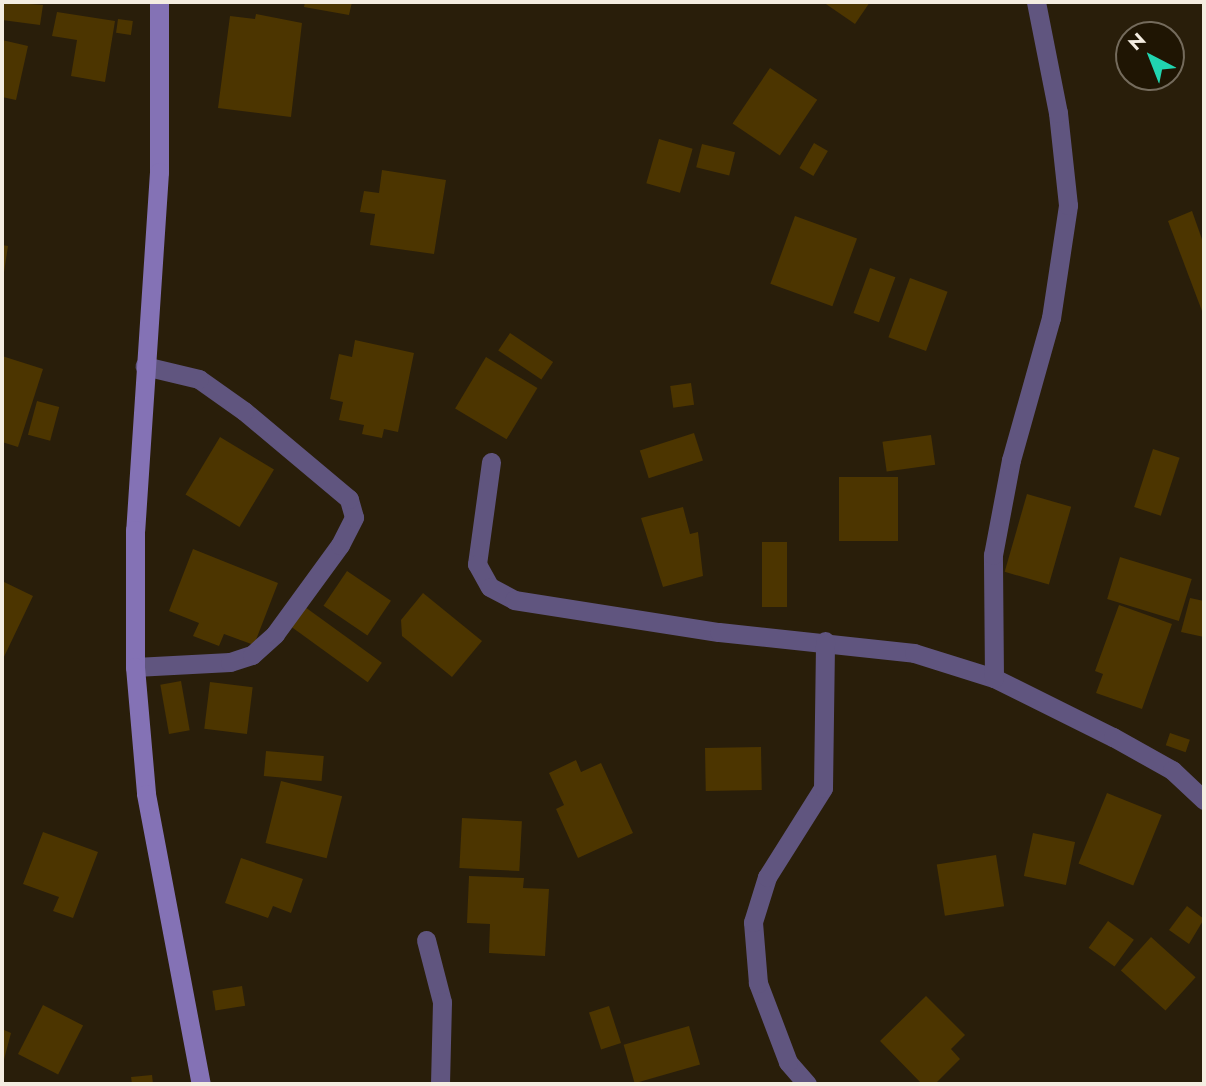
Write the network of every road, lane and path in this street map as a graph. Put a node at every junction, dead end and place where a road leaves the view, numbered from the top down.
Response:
1 (159, 2) edge
2 (1036, 2) edge
3 (145, 366) junction
4 (491, 462) dead end
5 (825, 642) junction
6 (135, 667) junction
7 (994, 678) junction
8 (1204, 800) edge
9 (426, 940) dead end
10 (201, 1084) edge
11 (440, 1084) edge
12 (807, 1084) edge

1 - 3 main road
2 - 7 street
3 - 6 main road
3 - 6 street
4 - 5 street
5 - 7 street
5 - 12 street
6 - 10 main road
7 - 8 street
9 - 11 street

